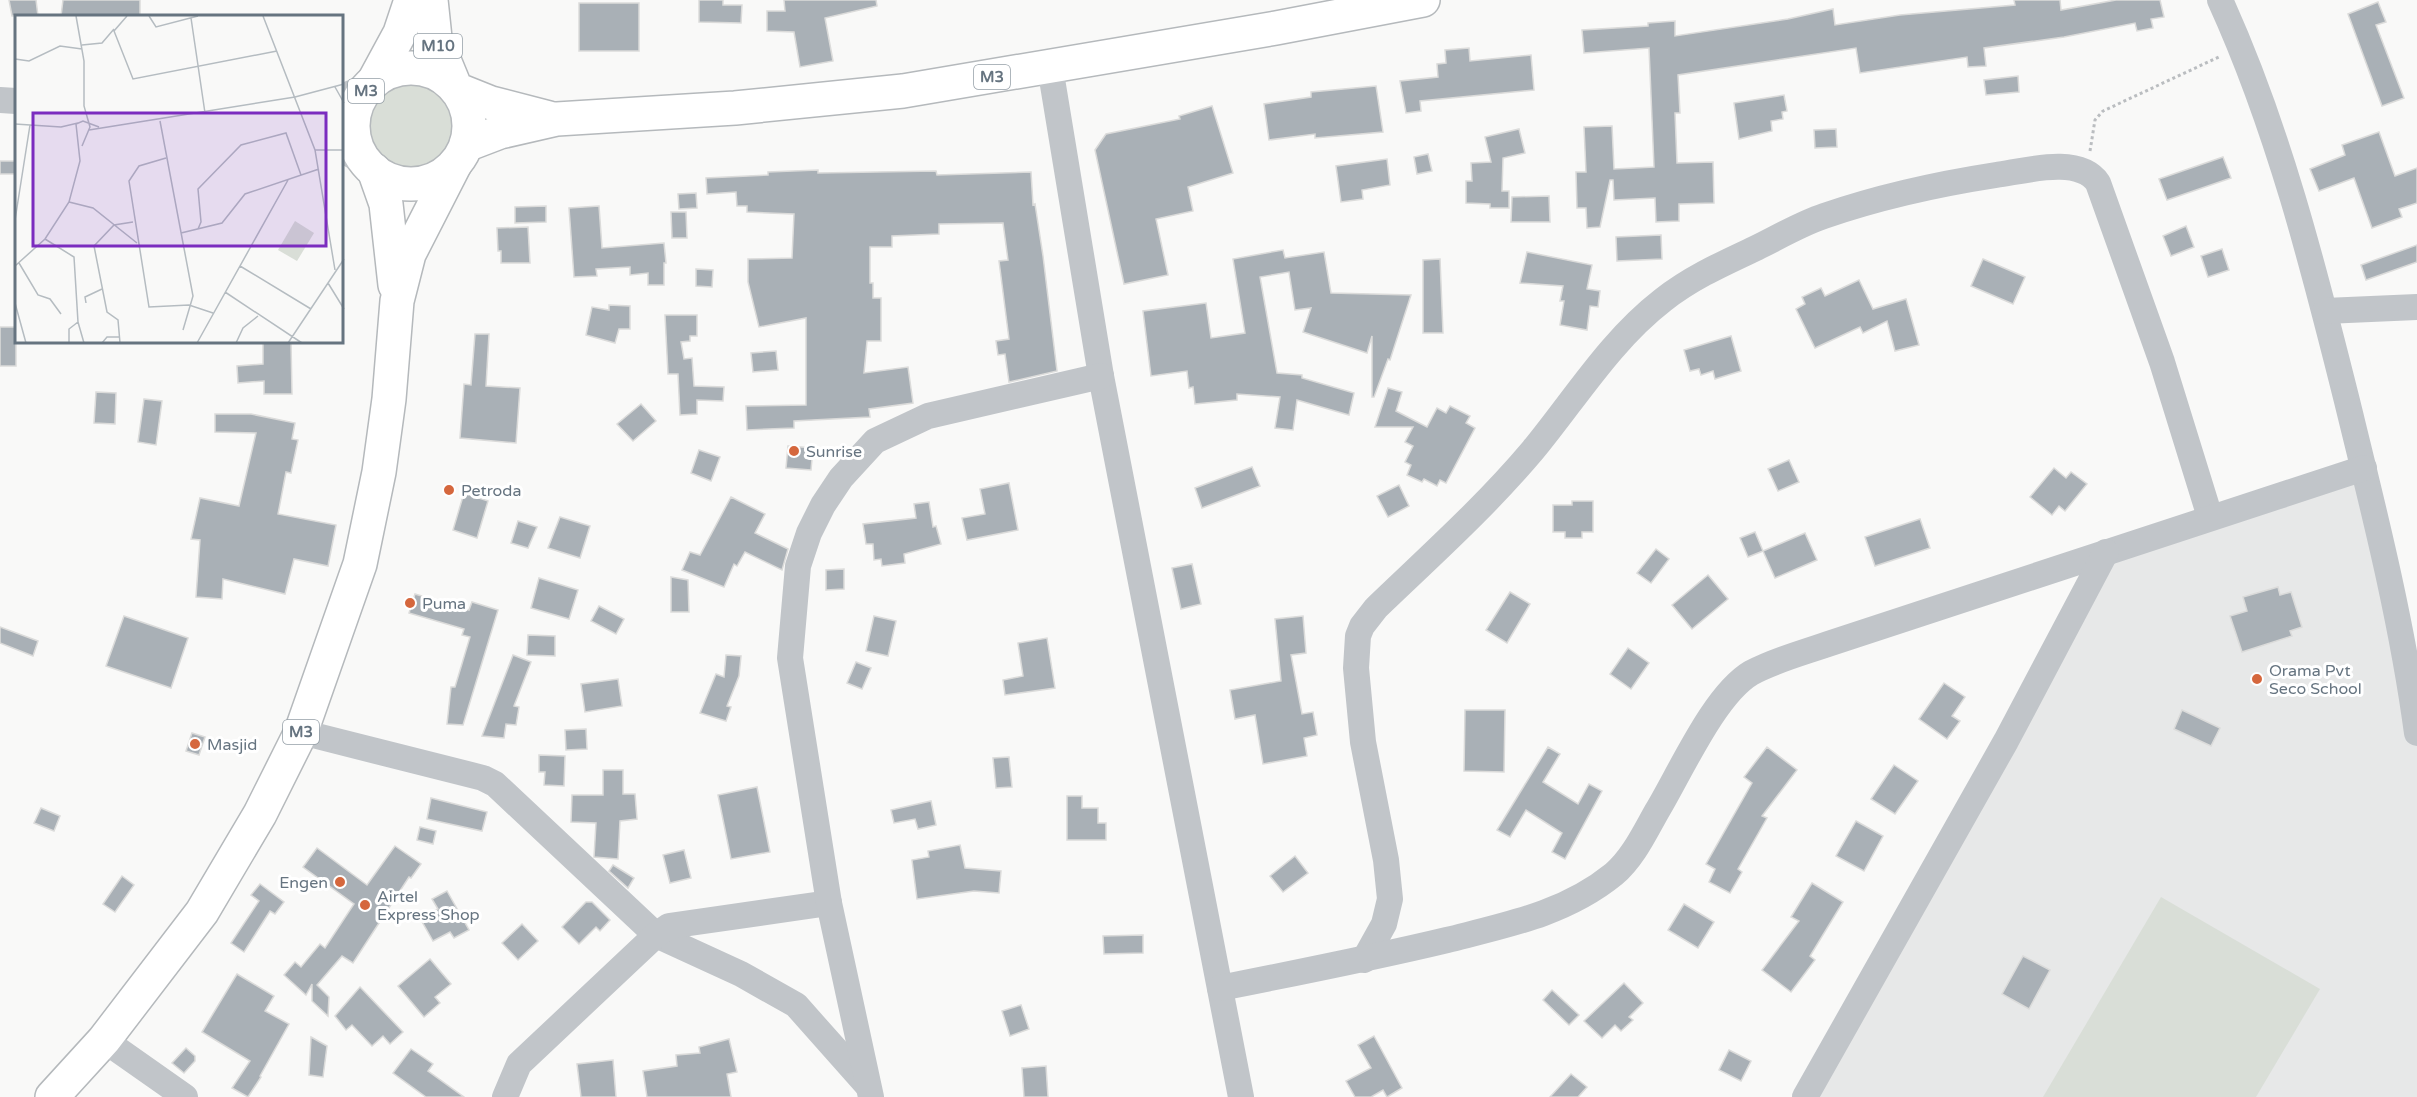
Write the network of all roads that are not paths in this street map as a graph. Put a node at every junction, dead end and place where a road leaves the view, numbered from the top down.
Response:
1 (411, 0) edge
2 (431, 0) edge
3 (1422, 0) edge
4 (2220, 0) edge
5 (1050, 67) junction
6 (362, 88) edge
7 (456, 89) junction
8 (0, 100) edge
9 (15, 101) edge
10 (557, 119) junction
11 (460, 154) junction
12 (362, 162) edge
13 (398, 301) junction
14 (2417, 307) edge
15 (2325, 311) junction
16 (1101, 376) junction
17 (2364, 468) junction
18 (2210, 517) junction
19 (2106, 552) junction
20 (301, 732) junction
21 (2417, 734) edge
22 (829, 903) junction
23 (656, 934) junction
24 (1364, 960) junction
25 (1220, 988) junction
26 (104, 1040) junction
27 (870, 1092) edge
28 (52, 1097) edge
29 (185, 1097) edge
30 (505, 1097) edge
31 (1241, 1097) edge
32 (1805, 1097) edge

1 - 6 highway, M10
2 - 7 highway, M10
3 - 5 highway, M3
4 - 15 street
5 - 10 highway, M3
5 - 16 street
6 - 7 highway, M3
6 - 12 highway, M3
7 - 10 highway, M3
7 - 11 highway, M3
8 - 9 street
10 - 11 highway, M3
11 - 12 highway, M3
11 - 13 highway, M3
12 - 13 highway, M3
13 - 20 highway, M3
14 - 15 street
15 - 17 street
16 - 22 street
16 - 25 street
17 - 18 street
17 - 21 street
18 - 19 street
18 - 24 street
19 - 24 street
19 - 32 street
20 - 23 street
20 - 26 highway, M3
22 - 23 street
22 - 27 street
23 - 27 street
23 - 30 street
24 - 25 street
25 - 31 street
26 - 28 highway, M3
26 - 29 street

